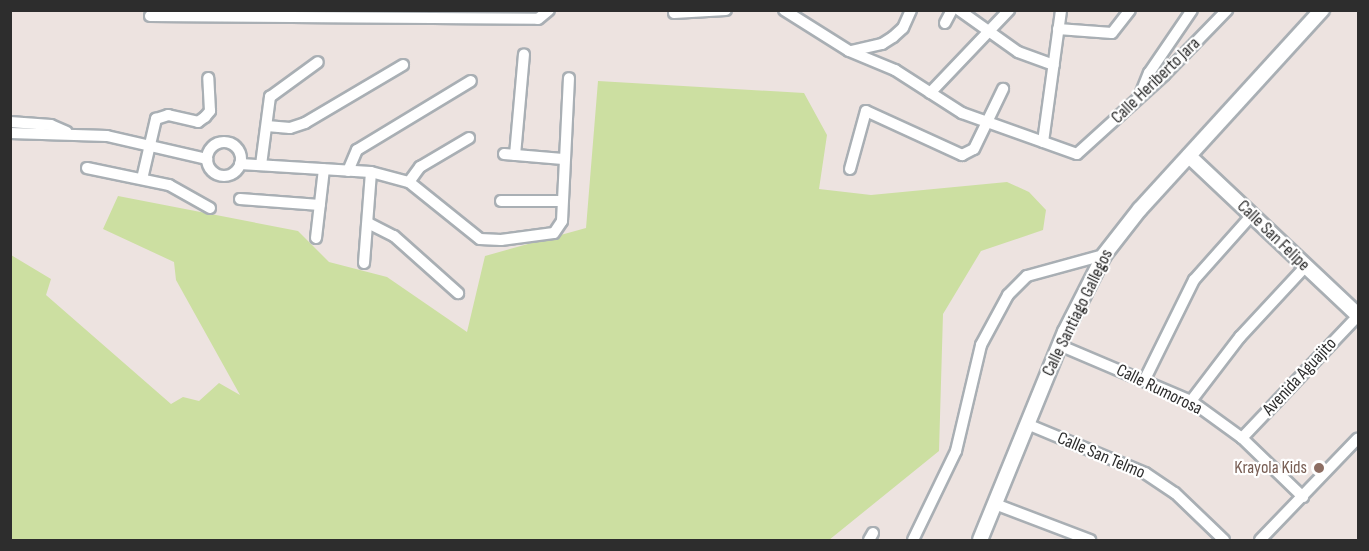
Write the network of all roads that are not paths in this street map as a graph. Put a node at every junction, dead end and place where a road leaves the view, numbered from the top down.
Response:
1 (549, 10) edge
2 (726, 10) edge
3 (784, 10) edge
4 (911, 10) edge
5 (952, 10) edge
6 (959, 10) edge
7 (1009, 10) edge
8 (1061, 10) edge
9 (1130, 10) edge
10 (1191, 10) edge
11 (1227, 10) edge
12 (1322, 10) edge
13 (674, 13) dead end
14 (150, 16) dead end
15 (945, 23) dead end
16 (1058, 28) junction
17 (990, 33) junction
18 (849, 51) junction
19 (524, 54) dead end
20 (318, 62) dead end
21 (403, 65) dead end
22 (1054, 65) junction
23 (208, 78) dead end
24 (569, 78) dead end
25 (471, 81) dead end
26 (1003, 89) dead end
27 (930, 93) junction
28 (1140, 96) junction
29 (10, 122) edge
30 (984, 122) junction
31 (267, 126) junction
32 (67, 132) junction
33 (10, 133) edge
34 (469, 138) dead end
35 (1043, 142) junction
36 (149, 144) junction
37 (1188, 156) junction
38 (207, 159) junction
39 (563, 159) junction
40 (240, 164) junction
41 (261, 165) junction
42 (87, 168) dead end
43 (324, 169) junction
44 (850, 169) dead end
45 (348, 171) junction
46 (371, 172) junction
47 (142, 179) junction
48 (409, 182) junction
49 (240, 200) dead end
50 (501, 201) dead end
51 (562, 201) junction
52 (320, 204) junction
53 (210, 208) dead end
54 (1251, 216) junction
55 (368, 223) junction
56 (316, 238) dead end
57 (1104, 255) junction
58 (364, 263) dead end
59 (1305, 267) junction
60 (458, 293) dead end
61 (1358, 316) edge
62 (1059, 345) junction
63 (1144, 381) junction
64 (1191, 401) junction
65 (1027, 424) junction
66 (1242, 438) junction
67 (1359, 438) edge
68 (1303, 497) junction
69 (995, 504) junction
70 (913, 540) edge
71 (980, 540) edge
72 (1090, 540) edge
73 (1224, 540) edge
74 (1260, 540) edge

1 - 14 street
2 - 13 street
3 - 18 street
4 - 18 street
5 - 15 street
6 - 17 street
7 - 17 street
8 - 16 street
9 - 16 street
10 - 28 street
11 - 28 street, Calle Heriberto Jara
12 - 37 street, Calle Santiago Gallegos
16 - 22 street
17 - 22 street
17 - 27 street
18 - 27 street
19 - 39 street
20 - 31 street
21 - 31 street
22 - 35 street
23 - 36 street
24 - 39 street
25 - 45 street
26 - 30 street
27 - 30 street
28 - 35 street, Calle Heriberto Jara
29 - 32 street
30 - 35 street
30 - 44 street
31 - 41 street
32 - 33 street
32 - 36 street
34 - 48 street
36 - 38 street
36 - 47 street
37 - 54 street, Calle San Felipe
37 - 57 street, Calle Santiago Gallegos
38 - 40 street
38 - 40 street
39 - 51 street
40 - 41 street
41 - 43 street
42 - 47 street
43 - 45 street
43 - 52 street
45 - 46 street
46 - 48 street
46 - 55 street
47 - 53 street
48 - 51 street
49 - 52 street
50 - 51 street
52 - 56 street
54 - 59 street, Calle San Felipe
54 - 63 street
55 - 58 street
55 - 60 street
57 - 62 street, Calle Santiago Gallegos
57 - 70 street
59 - 61 street, Calle San Felipe
59 - 64 street
61 - 66 street, Avenida Aguajito
62 - 63 street, Calle Rumorosa
62 - 65 street, Calle Santiago Gallegos
63 - 64 street, Calle Rumorosa
64 - 66 street, Calle Rumorosa
65 - 69 street, Calle Santiago Gallegos
65 - 73 street, Calle San Telmo
66 - 68 street, Calle Rumorosa
67 - 68 street
68 - 74 street
69 - 71 street, Calle Santiago Gallegos
69 - 72 street

